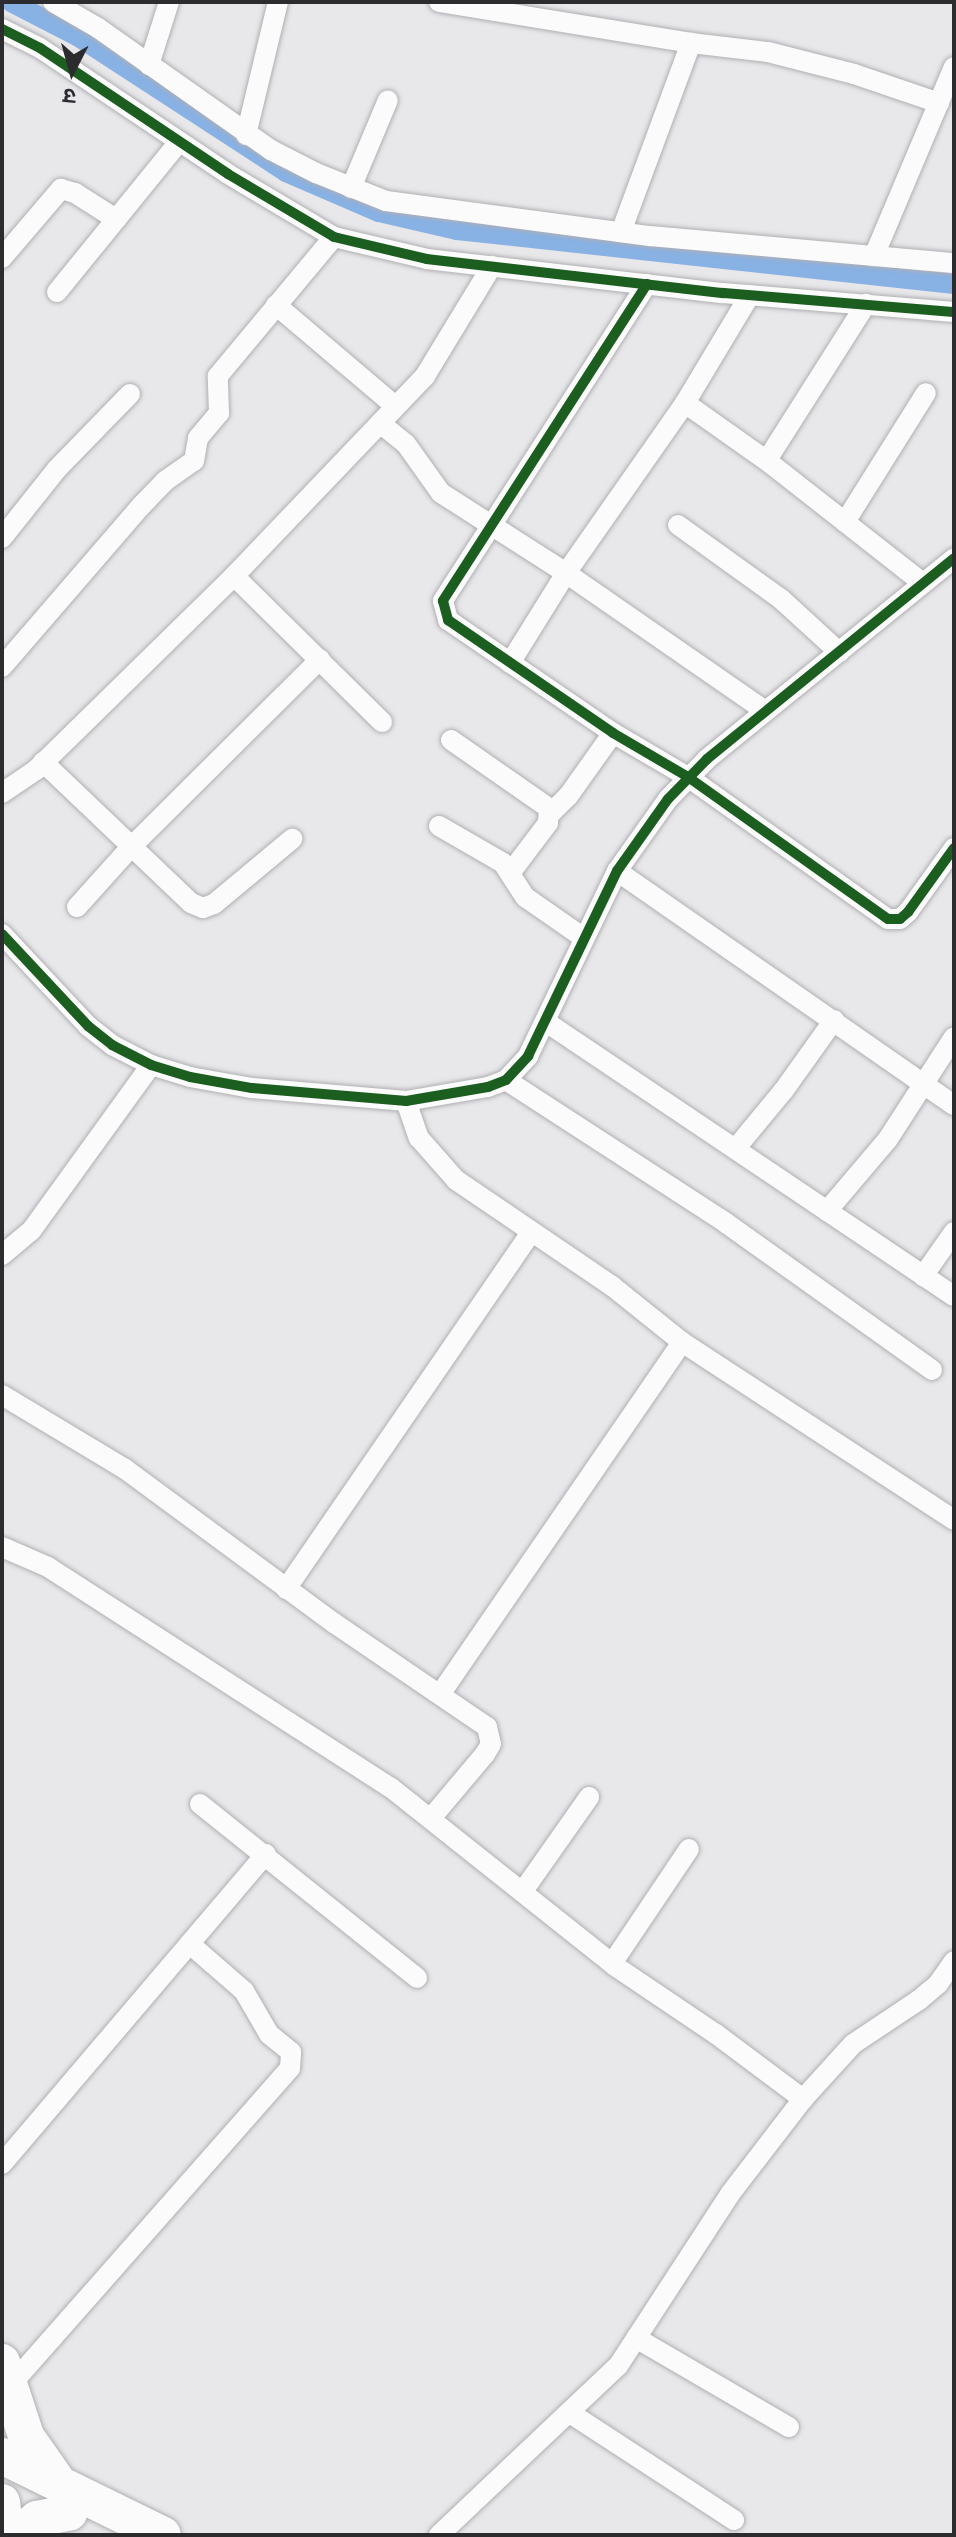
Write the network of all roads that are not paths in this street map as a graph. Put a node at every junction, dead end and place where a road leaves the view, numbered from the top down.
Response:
1 (53, 2) edge
2 (169, 2) edge
3 (278, 2) edge
4 (439, 2) edge
5 (2, 29) edge
6 (691, 43) junction
7 (149, 65) junction
8 (954, 67) edge
9 (388, 100) dead end
10 (939, 103) junction
11 (246, 135) junction
12 (179, 142) junction
13 (351, 188) junction
14 (116, 219) junction
15 (621, 232) junction
16 (334, 237) junction
17 (874, 256) junction
18 (2, 258) edge
19 (954, 263) edge
20 (492, 266) junction
21 (647, 284) junction
22 (57, 292) dead end
23 (750, 295) junction
24 (866, 304) junction
25 (276, 305) junction
26 (954, 312) edge
27 (926, 393) dead end
28 (130, 394) dead end
29 (685, 403) junction
30 (395, 406) junction
31 (380, 423) junction
32 (767, 460) junction
33 (845, 522) junction
34 (678, 525) dead end
35 (491, 528) junction
36 (2, 538) edge
37 (954, 558) edge
38 (566, 573) junction
39 (234, 576) junction
40 (923, 583) junction
41 (839, 652) junction
42 (320, 659) junction
43 (510, 663) junction
44 (2, 667) edge
45 (765, 711) junction
46 (382, 722) dead end
47 (613, 733) junction
48 (451, 740) dead end
49 (43, 762) junction
50 (688, 777) junction
51 (2, 793) edge
52 (551, 813) junction
53 (439, 826) dead end
54 (292, 839) dead end
55 (132, 846) junction
56 (954, 848) edge
57 (617, 871) junction
58 (511, 872) junction
59 (77, 907) dead end
60 (2, 934) edge
61 (584, 938) junction
62 (834, 1020) junction
63 (546, 1022) junction
64 (954, 1037) edge
65 (151, 1065) junction
66 (506, 1080) junction
67 (925, 1083) junction
68 (406, 1101) junction
69 (954, 1105) edge
70 (736, 1148) junction
71 (827, 1211) junction
72 (531, 1232) junction
73 (954, 1232) edge
74 (2, 1255) edge
75 (923, 1276) junction
76 (954, 1296) edge
77 (682, 1342) junction
78 (932, 1370) dead end
79 (2, 1395) edge
80 (954, 1520) edge
81 (2, 1547) edge
82 (286, 1589) junction
83 (441, 1693) junction
84 (589, 1797) dead end
85 (200, 1804) dead end
86 (432, 1817) junction
87 (689, 1849) dead end
88 (266, 1854) junction
89 (523, 1891) junction
90 (190, 1944) junction
91 (954, 1961) edge
92 (613, 1962) junction
93 (417, 1978) dead end
94 (803, 2099) junction
95 (2, 2164) edge
96 (636, 2338) junction
97 (6, 2374) edge
98 (570, 2413) junction
99 (789, 2427) dead end
100 (2, 2456) edge
101 (2, 2481) edge
102 (64, 2498) junction
103 (2, 2502) edge
104 (734, 2520) dead end
105 (6, 2535) edge
106 (19, 2535) edge
107 (115, 2535) edge
108 (163, 2535) edge
109 (439, 2535) edge

1 - 7 street
2 - 7 street
3 - 11 street
4 - 6 street
5 - 12 street
6 - 10 street
6 - 15 street
7 - 11 street
8 - 10 street
9 - 13 street
10 - 17 street
11 - 13 street
12 - 14 street
12 - 16 street
13 - 15 street
14 - 18 street
14 - 22 street
15 - 17 street
16 - 20 street
16 - 25 street
17 - 19 street
20 - 21 street
20 - 30 street
21 - 23 street
21 - 35 street
23 - 24 street
23 - 29 street
24 - 26 street
24 - 32 street
25 - 30 street
25 - 44 street
27 - 33 street
28 - 36 street
29 - 32 street
29 - 38 street
30 - 31 street
31 - 35 street
31 - 39 street
32 - 33 street
33 - 40 street
34 - 41 street
35 - 38 street
35 - 43 street
37 - 40 street
38 - 43 street
38 - 45 street
39 - 42 street
39 - 49 street
40 - 41 street
41 - 45 street
42 - 46 street
42 - 55 street
43 - 47 street
45 - 50 street
47 - 50 street
47 - 52 street
48 - 52 street
49 - 51 street
49 - 55 street
50 - 56 street
50 - 57 street
52 - 58 street
53 - 58 street
54 - 55 street
55 - 59 street
57 - 61 street
57 - 62 street
58 - 61 street
60 - 65 street
61 - 63 street
62 - 67 street
62 - 70 street
63 - 66 street
63 - 70 street
64 - 67 street
65 - 68 street
65 - 74 street
66 - 68 street
66 - 78 street
67 - 69 street
67 - 71 street
68 - 72 street
70 - 71 street
71 - 75 street
72 - 77 street
72 - 82 street
73 - 75 street
75 - 76 street
77 - 80 street
77 - 83 street
79 - 82 street
81 - 86 street
82 - 83 street
83 - 86 street
84 - 89 street
85 - 88 street
86 - 89 street
87 - 92 street
88 - 90 street
88 - 93 street
89 - 92 street
90 - 95 street
90 - 97 street
91 - 94 street
92 - 94 street
94 - 96 street
96 - 98 street
96 - 99 street
97 - 102 highway
98 - 104 street
98 - 109 street
100 - 102 highway
101 - 102 highway
102 - 106 highway
102 - 107 highway
102 - 108 highway
103 - 105 highway

